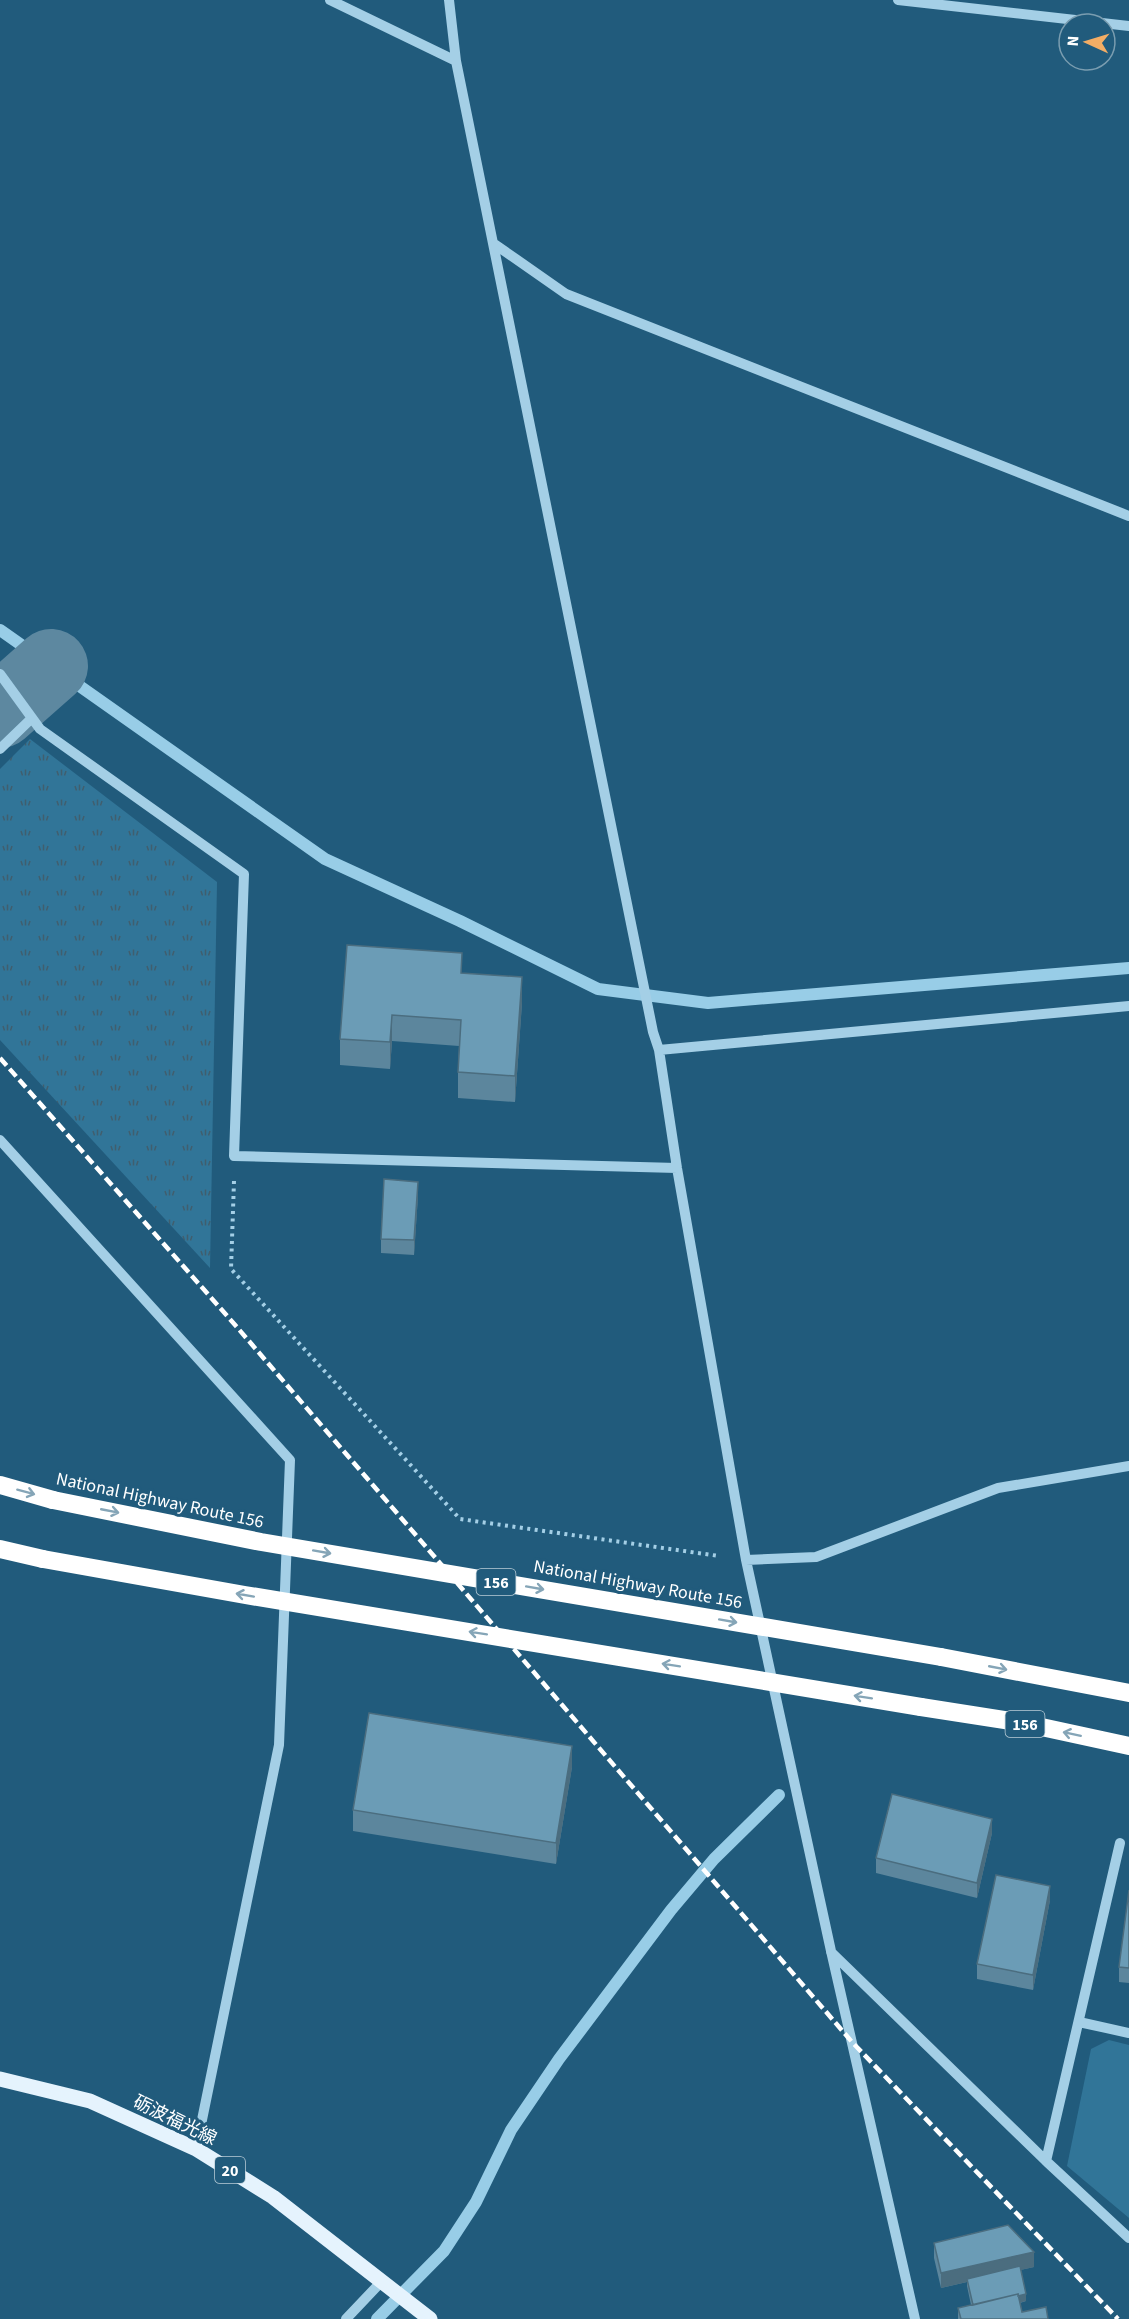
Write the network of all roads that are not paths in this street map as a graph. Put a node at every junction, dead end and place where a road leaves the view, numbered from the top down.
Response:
1 (330, 0) edge
2 (449, 0) edge
3 (898, 0) edge
4 (1129, 26) edge
5 (456, 61) junction
6 (493, 243) junction
7 (1129, 516) edge
8 (0, 674) edge
9 (32, 718) junction
10 (0, 749) edge
11 (1129, 1006) edge
12 (659, 1050) junction
13 (0, 1140) edge
14 (677, 1168) junction
15 (1129, 1466) edge
16 (0, 1485) edge
17 (0, 1549) edge
18 (746, 1560) junction
19 (1129, 1693) edge
20 (1129, 1746) edge
21 (1120, 1843) dead end
22 (831, 1951) junction
23 (1079, 2022) junction
24 (1129, 2033) edge
25 (0, 2079) edge
26 (196, 2148) junction
27 (1046, 2161) junction
28 (1129, 2238) edge
29 (382, 2281) junction
30 (346, 2319) edge
31 (430, 2319) edge
32 (915, 2319) edge

1 - 5 street
2 - 5 street
3 - 4 street
5 - 6 street
6 - 7 street
6 - 12 street
8 - 9 street
9 - 10 street
9 - 14 street
11 - 12 street
12 - 14 street
13 - 26 street
14 - 18 street
15 - 18 street
16 -> 19 highway, National Highway Route 156 / 156, bridge
20 -> 17 highway, 156, bridge
18 - 22 street
21 - 23 street
22 - 27 street
22 - 32 street
23 - 24 street
23 - 27 street
25 - 26 main road, 砺波福光線 / 20
26 - 29 main road, 砺波福光線 / 20
27 - 28 street
29 - 30 street
29 - 31 main road, 砺波福光線 / 20

